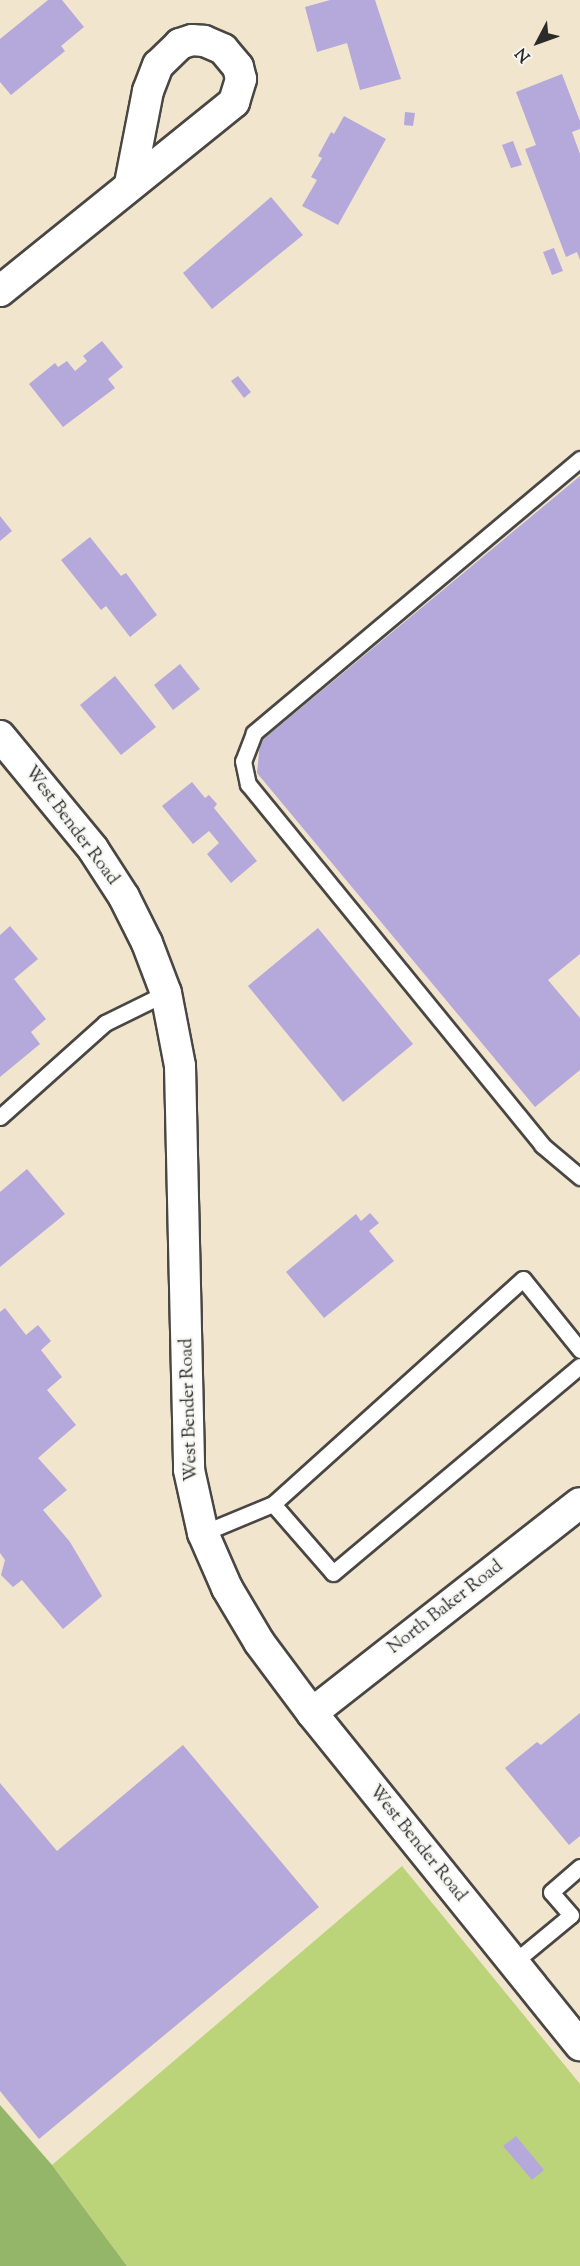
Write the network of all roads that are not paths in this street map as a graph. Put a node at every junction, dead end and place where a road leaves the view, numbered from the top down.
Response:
1 (130, 184) junction
2 (0, 291) edge
3 (580, 459) edge
4 (0, 736) edge
5 (166, 993) junction
6 (0, 1117) edge
7 (580, 1177) edge
8 (580, 1350) edge
9 (580, 1366) edge
10 (580, 1503) edge
11 (273, 1504) junction
12 (203, 1533) junction
13 (312, 1713) junction
14 (580, 1867) edge
15 (575, 1921) edge
16 (513, 1963) junction
17 (580, 2045) edge

1 - 1 street
1 - 2 street
3 - 7 lane
4 - 5 street, West Bender Road
5 - 6 lane
5 - 12 street, West Bender Road
8 - 11 lane
9 - 11 lane
10 - 13 street, North Baker Road
11 - 12 lane
12 - 13 street, West Bender Road
13 - 16 street, West Bender Road
14 - 15 lane
15 - 16 lane
16 - 17 street, West Bender Road

